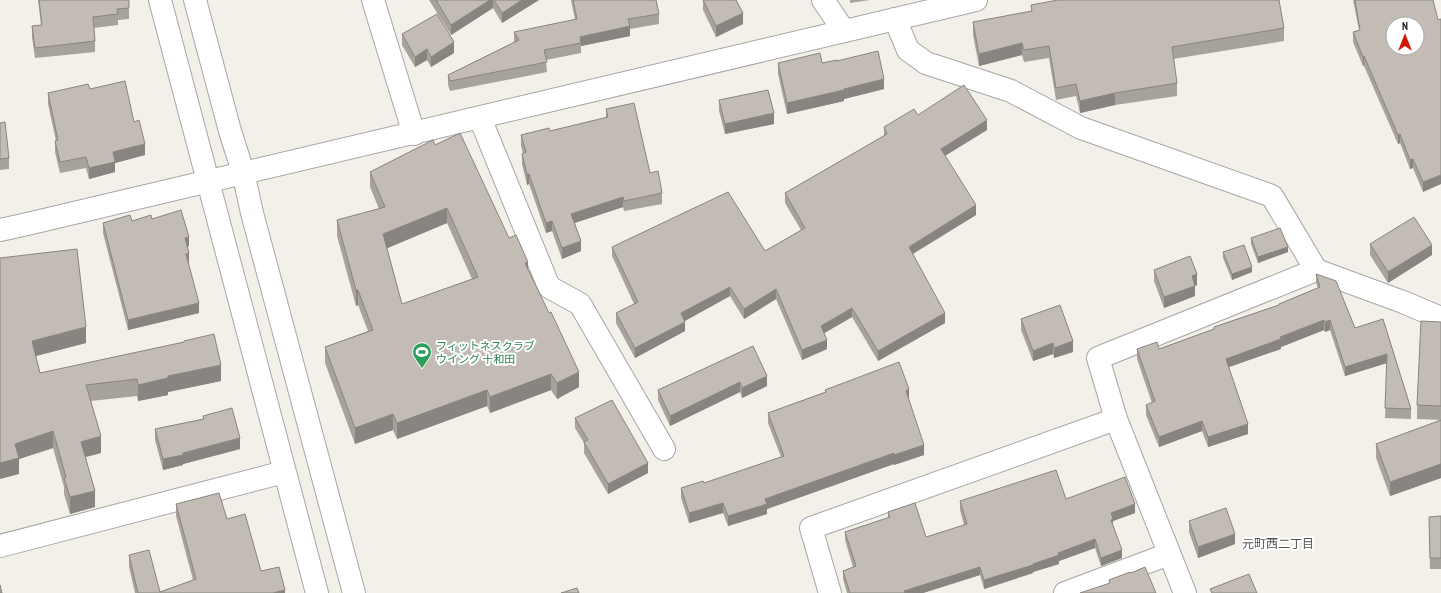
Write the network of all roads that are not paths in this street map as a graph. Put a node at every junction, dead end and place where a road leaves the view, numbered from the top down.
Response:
1 (160, 0) edge
2 (195, 0) edge
3 (374, 0) edge
4 (823, 0) edge
5 (976, 0) edge
6 (895, 19) junction
7 (844, 31) junction
8 (480, 118) junction
9 (414, 134) junction
10 (243, 172) junction
11 (209, 180) junction
12 (0, 230) edge
13 (1316, 270) junction
14 (1441, 318) edge
15 (1116, 419) junction
16 (664, 449) dead end
17 (284, 472) junction
18 (0, 546) edge
19 (1169, 554) junction
20 (317, 593) edge
21 (354, 593) edge
22 (830, 593) edge
23 (1065, 593) edge
24 (1185, 593) edge

1 - 11 street
2 - 10 street
3 - 9 street
4 - 7 street
5 - 6 street
6 - 7 street
6 - 13 street
7 - 8 street
8 - 9 street
8 - 16 street
9 - 10 street
10 - 11 street
10 - 21 street
11 - 12 street
11 - 17 street
13 - 14 street
13 - 15 street
15 - 19 street
15 - 22 street
17 - 18 street
17 - 20 street
19 - 23 street
19 - 24 street

